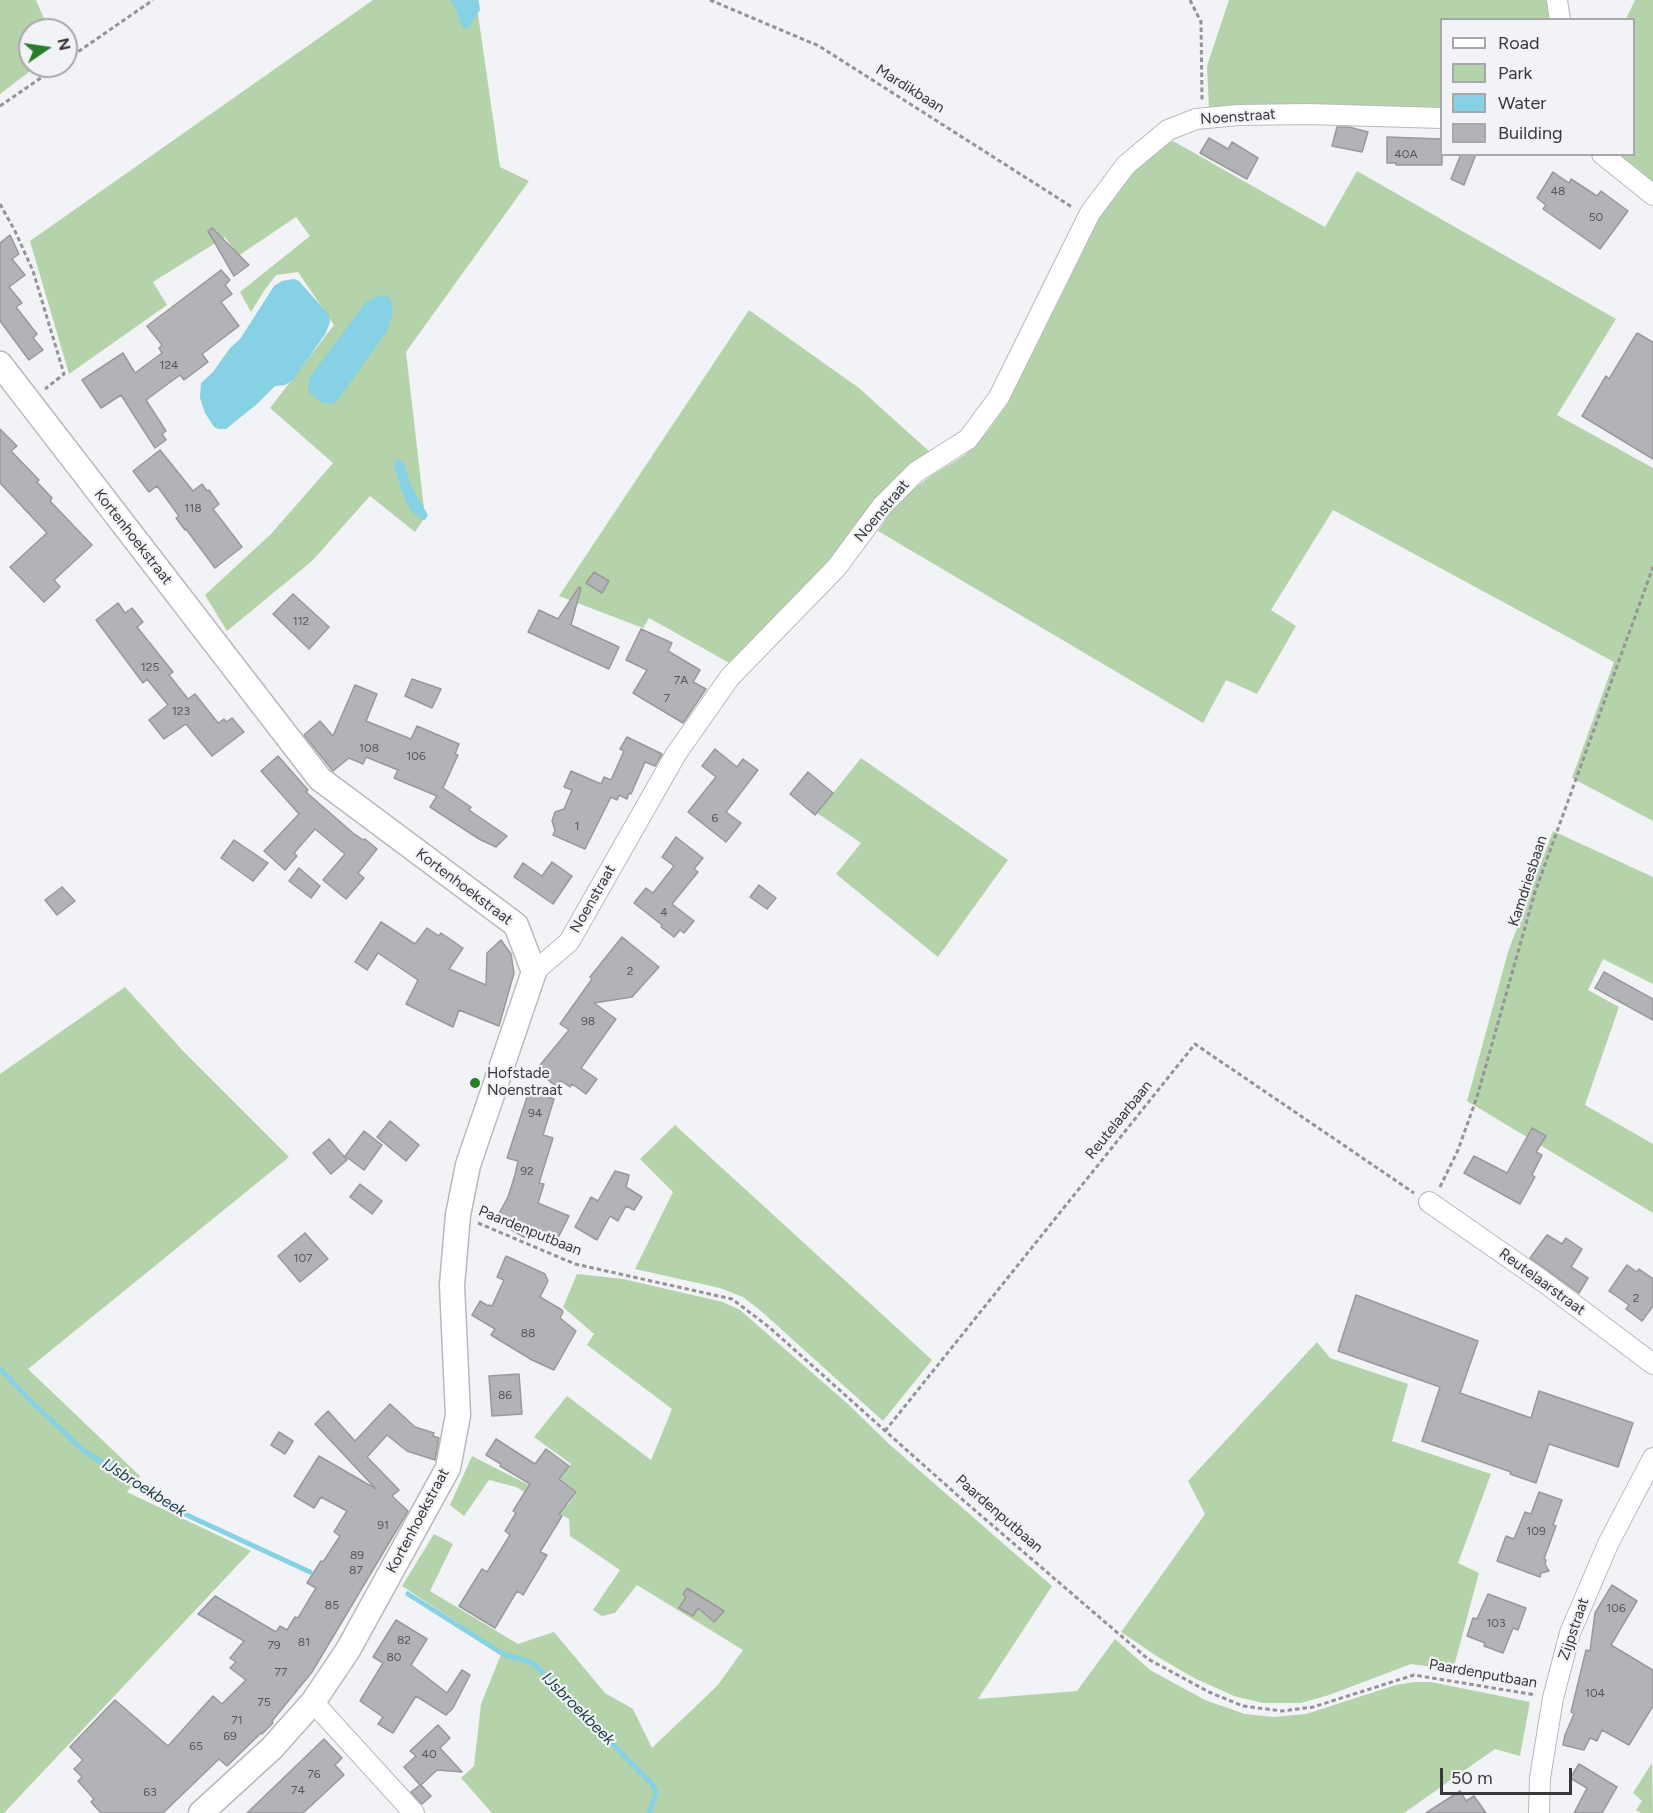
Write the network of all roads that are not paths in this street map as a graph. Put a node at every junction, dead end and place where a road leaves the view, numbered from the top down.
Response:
1 (1557, 0) edge
2 (1560, 18) edge
3 (1440, 118) edge
4 (1604, 156) edge
5 (1653, 195) edge
6 (0, 364) edge
7 (534, 972) junction
8 (1429, 1202) road end
9 (1653, 1364) edge
10 (1653, 1458) edge
11 (313, 1702) junction
12 (201, 1813) edge
13 (414, 1813) edge
14 (1539, 1813) edge

1 - 2 street
3 - 7 street, Noenstraat
4 - 5 street
6 - 7 street, Kortenhoekstraat
7 - 11 street, Kortenhoekstraat
8 - 9 street, Reutelaarstraat
10 - 14 street, Zijpstraat
11 - 12 street, Kortenhoekstraat
11 - 13 street

